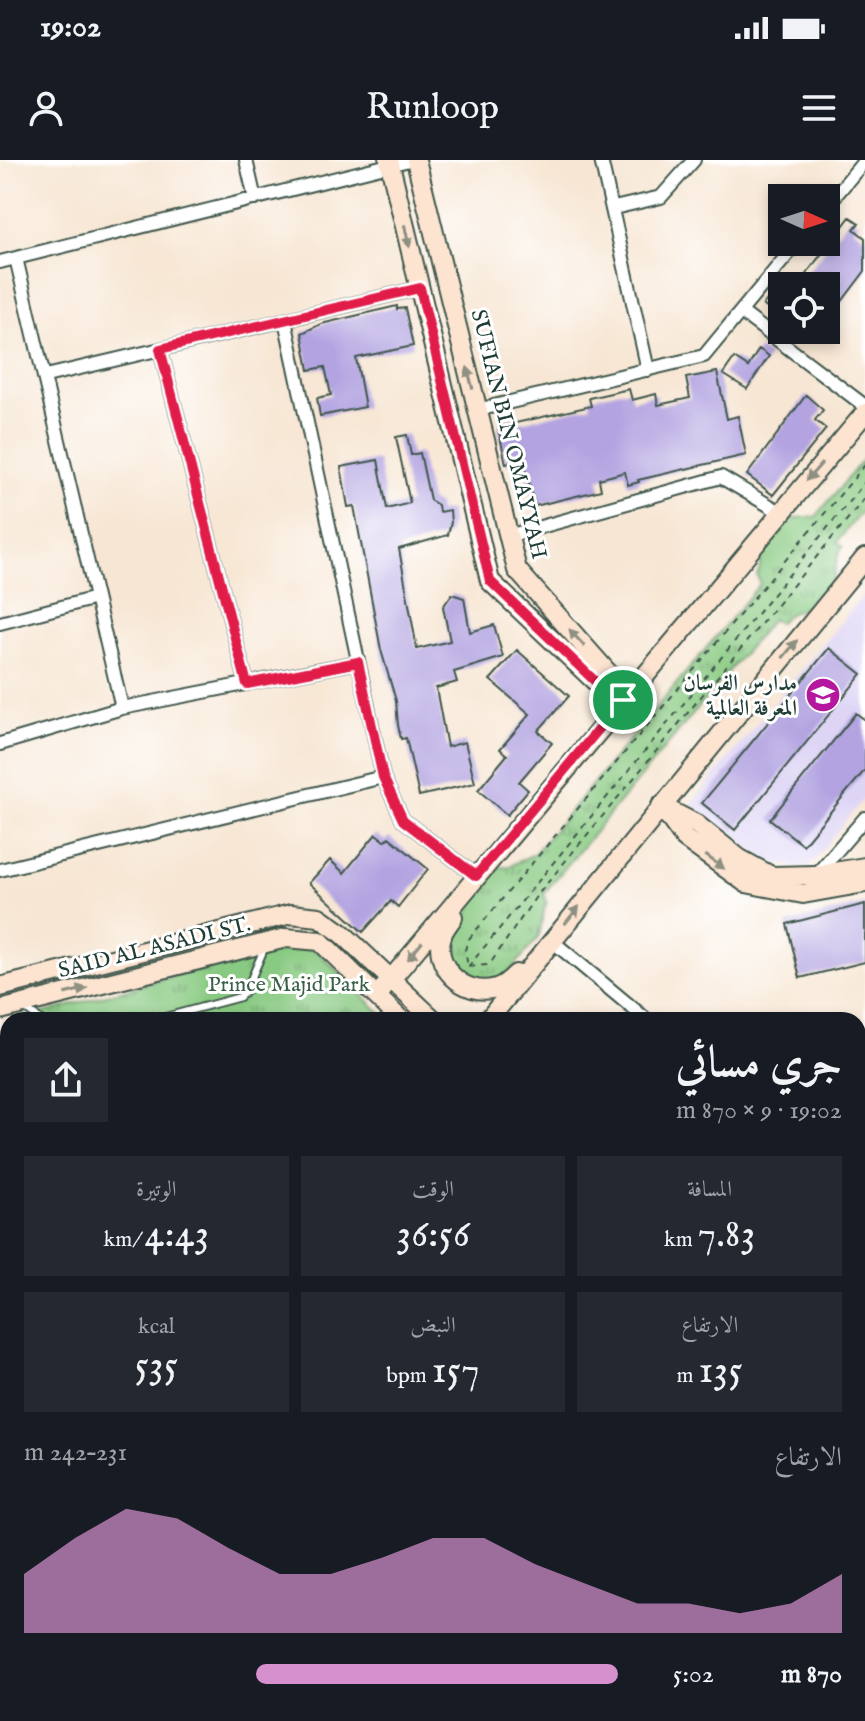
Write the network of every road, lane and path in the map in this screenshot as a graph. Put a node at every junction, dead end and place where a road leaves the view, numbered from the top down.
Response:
1 (246, 160) edge
2 (416, 160) edge
3 (601, 160) edge
4 (694, 160) edge
5 (865, 160) edge
6 (396, 162) edge
7 (840, 190) edge
8 (255, 199) junction
9 (614, 208) junction
10 (787, 256) edge
11 (16, 258) junction
12 (0, 262) edge
13 (420, 288) junction
14 (741, 312) junction
15 (285, 320) junction
16 (160, 349) junction
17 (648, 370) junction
18 (46, 376) junction
19 (865, 406) edge
20 (477, 410) junction
21 (865, 413) edge
22 (865, 465) edge
23 (865, 482) edge
24 (865, 498) edge
25 (780, 512) junction
26 (508, 536) junction
27 (865, 558) edge
28 (96, 598) junction
29 (0, 623) edge
30 (358, 662) junction
31 (247, 684) junction
32 (623, 700) junction
33 (122, 708) junction
34 (0, 744) edge
35 (383, 777) junction
36 (661, 806) junction
37 (865, 818) edge
38 (865, 867) edge
39 (0, 870) edge
40 (816, 875) junction
41 (476, 876) junction
42 (865, 883) edge
43 (551, 940) junction
44 (267, 942) junction
45 (462, 974) junction
46 (392, 979) junction
47 (0, 987) edge
48 (377, 996) junction
49 (19, 1005) junction
50 (0, 1010) edge
51 (29, 1012) edge
52 (184, 1012) edge
53 (393, 1012) edge
54 (426, 1012) edge
55 (494, 1012) edge
56 (637, 1012) edge

1 - 8 street
20 -> 2 street, SUFIAN BIN OMAYYAH
3 - 9 street
4 - 9 street
5 - 7 street
6 - 8 street
6 -> 13 street
8 - 11 street
9 - 17 street
10 - 14 street
11 - 12 street
11 - 18 street
13 - 15 street
13 - 32 street
14 - 17 street
14 - 19 street
15 - 16 street
15 - 30 street
16 - 18 street
16 - 31 street
17 - 20 street
18 - 28 street
20 - 26 street, SUFIAN BIN OMAYYAH
21 -> 25 street
22 - 45 path
23 - 45 path
24 - 45 path
25 - 26 street
25 - 32 street
32 -> 26 street, SUFIAN BIN OMAYYAH
36 -> 27 street
28 - 29 street
28 - 33 street
30 - 31 street
30 - 35 street
31 - 33 street
32 - 41 street
33 - 34 street
35 - 39 street
35 - 41 street
36 - 40 street
36 -> 42 street
43 -> 36 street
37 - 40 street
38 - 40 street
41 - 45 street
41 -> 46 street
43 - 45 street
43 - 55 street
43 - 56 street
44 - 48 street, SAID AL ASADI ST.
49 -> 44 street, SAID AL ASADI ST.
44 - 52 lane
46 - 47 street, SAID AL ASADI ST.
46 - 48 street
46 - 54 street
48 - 53 street
49 - 50 street, SAID AL ASADI ST.
49 - 51 lane

